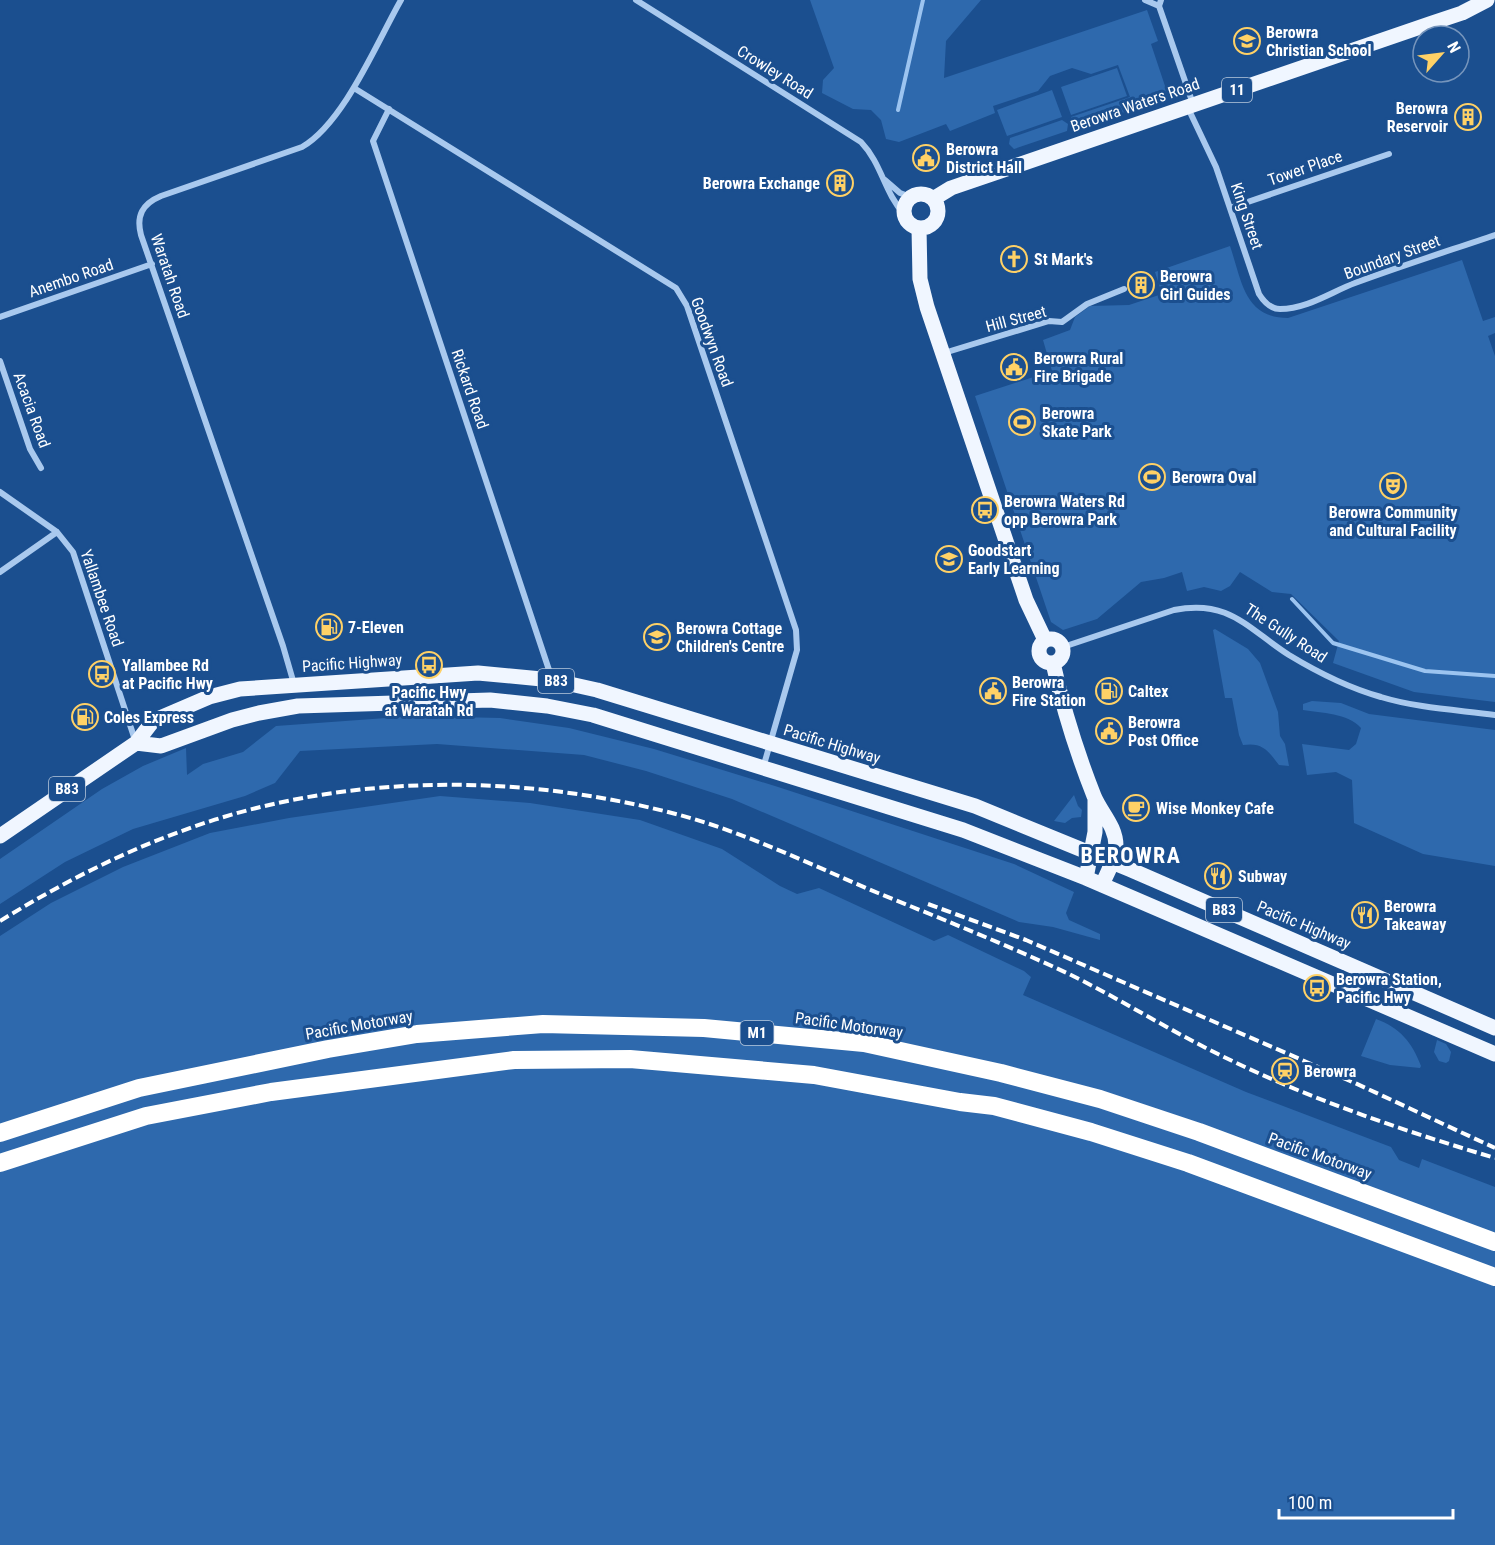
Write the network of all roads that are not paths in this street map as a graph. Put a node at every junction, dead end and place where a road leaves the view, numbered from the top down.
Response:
1 (402, 0) edge
2 (636, 0) edge
3 (1145, 0) edge
4 (1486, 0) edge
5 (1160, 3) edge
6 (354, 88) junction
7 (1190, 105) junction
8 (389, 109) junction
9 (1389, 154) dead end
10 (885, 180) junction
11 (911, 197) junction
12 (933, 199) junction
13 (1230, 208) junction
14 (904, 214) junction
15 (919, 228) junction
16 (1495, 235) edge
17 (152, 264) junction
18 (1124, 289) dead end
19 (1299, 306) joint
20 (0, 316) edge
21 (943, 354) junction
22 (0, 361) edge
23 (40, 468) dead end
24 (0, 492) edge
25 (57, 532) junction
26 (0, 572) edge
27 (1045, 640) junction
28 (1063, 647) junction
29 (1053, 663) junction
30 (552, 680) junction
31 (294, 685) junction
32 (1495, 715) edge
33 (136, 742) junction
34 (770, 743) junction
35 (763, 768) junction
36 (1095, 799) junction
37 (0, 836) edge
38 (1091, 854) junction
39 (1112, 862) junction
40 (1086, 878) junction
41 (1102, 885) junction
42 (1495, 1028) edge
43 (1495, 1054) edge
44 (0, 1133) edge
45 (0, 1163) edge
46 (1495, 1242) edge
47 (1495, 1277) edge

1 - 6 street, Waratah Road
2 - 10 street, Crowley Road
3 - 5 street, King Street
4 - 7 main road, Berowra Waters Road / 11
5 - 7 street, King Street
6 - 8 street, Goodwyn Road
6 - 17 street, Waratah Road
7 - 12 main road, Berowra Waters Road / 11
7 - 13 street, King Street
8 - 30 street, Rickard Road
8 - 34 street, Goodwyn Road
9 - 13 street, Tower Place
10 - 11 street, Crowley Road
10 - 14 street, Crowley Road
11 - 12 main road
11 - 14 main road
12 - 15 main road
13 - 19 street, King Street
14 - 15 main road
15 - 21 main road
16 - 19 street, Boundary Street
17 - 20 street, Anembo Road
17 - 31 street, Waratah Road
18 - 21 street, Hill Street
21 - 27 main road
22 - 23 street, Acacia Road
24 - 25 street, Yallambee Road
25 - 26 street
25 - 33 street, Yallambee Road
27 - 28 main road
27 - 29 main road
28 - 29 main road
28 - 32 street, The Gully Road
29 - 36 main road
30 - 31 main road, Pacific Highway / B83
30 - 34 main road, Pacific Highway / B83
31 - 33 main road, Pacific Highway / B83
33 - 35 main road, B83
33 - 37 main road, Pacific Highway / B83
34 - 35 street, Goodwyn Road
34 - 38 main road, Pacific Highway / B83
35 - 40 main road, B83
36 - 38 main road
36 - 39 main road
38 - 39 main road, Pacific Highway / B83
38 - 40 main road
39 - 41 main road
39 - 42 main road, Pacific Highway / B83
40 - 41 main road, B83
41 - 43 main road, B83
44 - 46 highway, Pacific Motorway / M1
45 - 47 highway, M1

